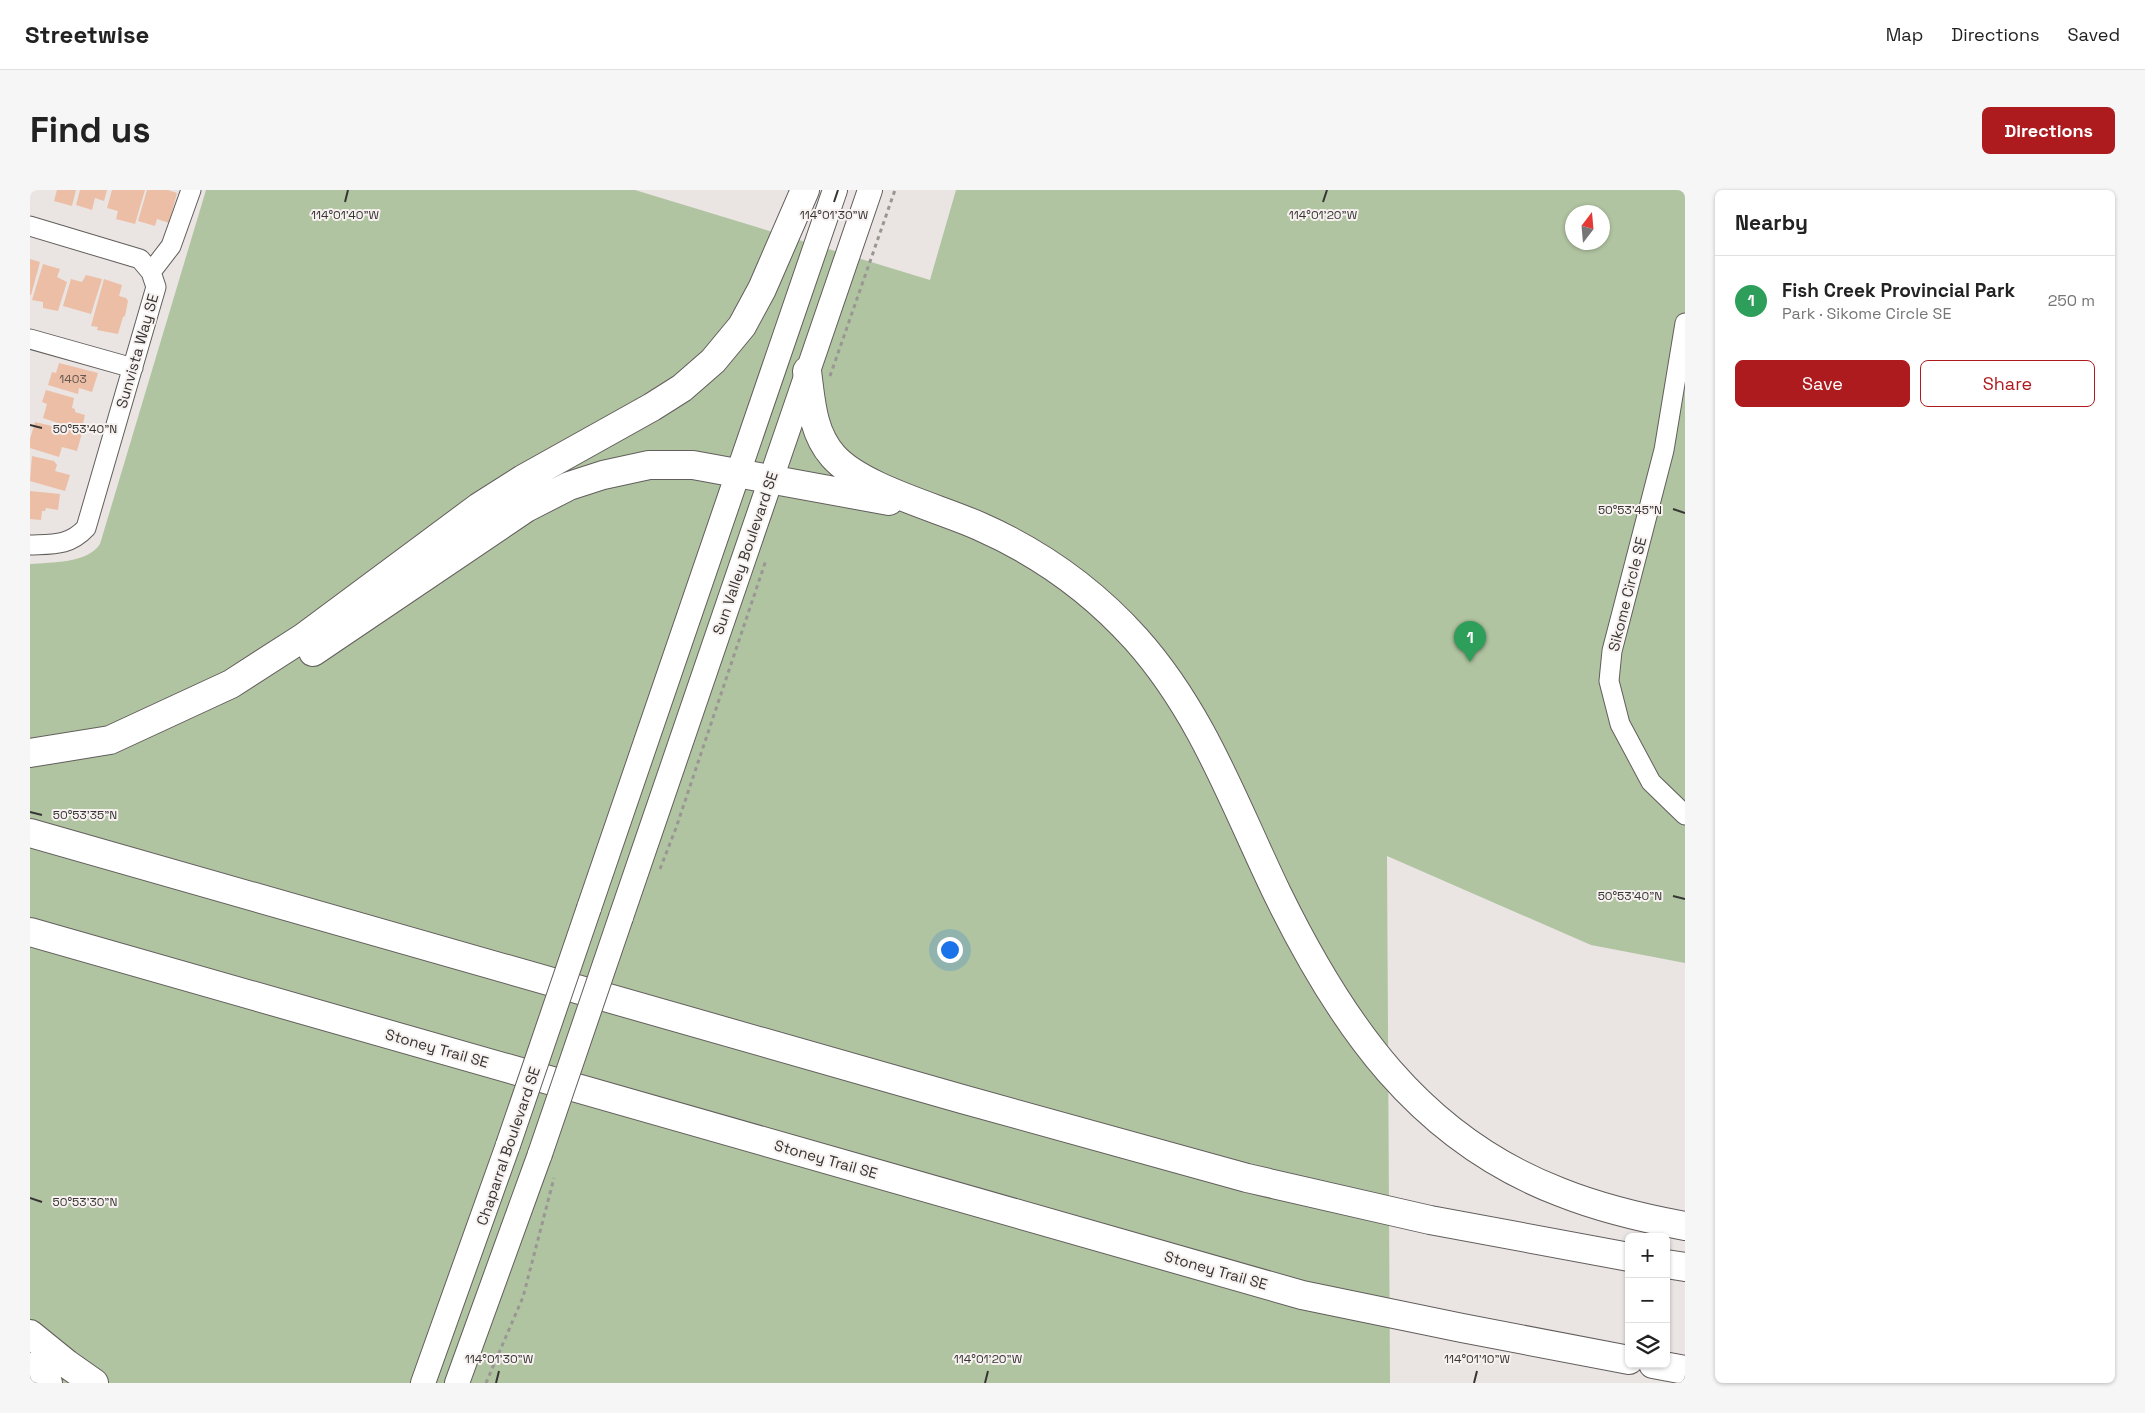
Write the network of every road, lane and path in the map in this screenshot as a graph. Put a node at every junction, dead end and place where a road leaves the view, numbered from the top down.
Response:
1 (191, 190) edge
2 (805, 190) edge
3 (835, 190) edge
4 (870, 190) edge
5 (894, 190) edge
6 (30, 226) edge
7 (151, 272) junction
8 (1685, 323) edge
9 (30, 340) edge
10 (133, 368) junction
11 (818, 375) junction
12 (739, 472) junction
13 (770, 478) junction
14 (947, 513) junction
15 (30, 545) edge
16 (768, 553) dead end
17 (110, 740) junction
18 (30, 753) edge
19 (1684, 812) edge
20 (30, 833) edge
21 (657, 876) dead end
22 (30, 932) edge
23 (555, 1173) dead end
24 (1685, 1226) edge
25 (1625, 1256) edge
26 (1670, 1265) edge
27 (1685, 1267) edge
28 (30, 1334) edge
29 (1625, 1359) edge
30 (30, 1367) edge
31 (1670, 1367) edge
32 (1685, 1370) edge
33 (48, 1383) edge
34 (94, 1383) edge
35 (423, 1383) edge
36 (458, 1383) edge
37 (486, 1383) edge

1 - 7 street
2 - 17 highway
3 - 12 main road
4 - 11 main road, Sun Valley Boulevard SE
5 - 11 path
6 - 7 street, Sunvista Way SE
7 - 10 street, Sunvista Way SE
8 - 19 street, Sikome Circle SE
9 - 10 street
10 - 15 street, Sunvista Way SE
11 - 13 main road, Sun Valley Boulevard SE
11 - 14 highway
12 - 13 highway
12 - 17 highway
12 - 35 main road, Chaparral Boulevard SE, bridge
13 - 14 highway
13 - 36 main road, Sun Valley Boulevard SE, bridge
14 - 24 highway
16 - 21 path
17 - 18 highway
20 - 25 highway
22 - 29 highway, Stoney Trail SE
23 - 37 path
26 - 27 highway
28 - 34 highway
30 - 33 highway
31 - 32 highway

